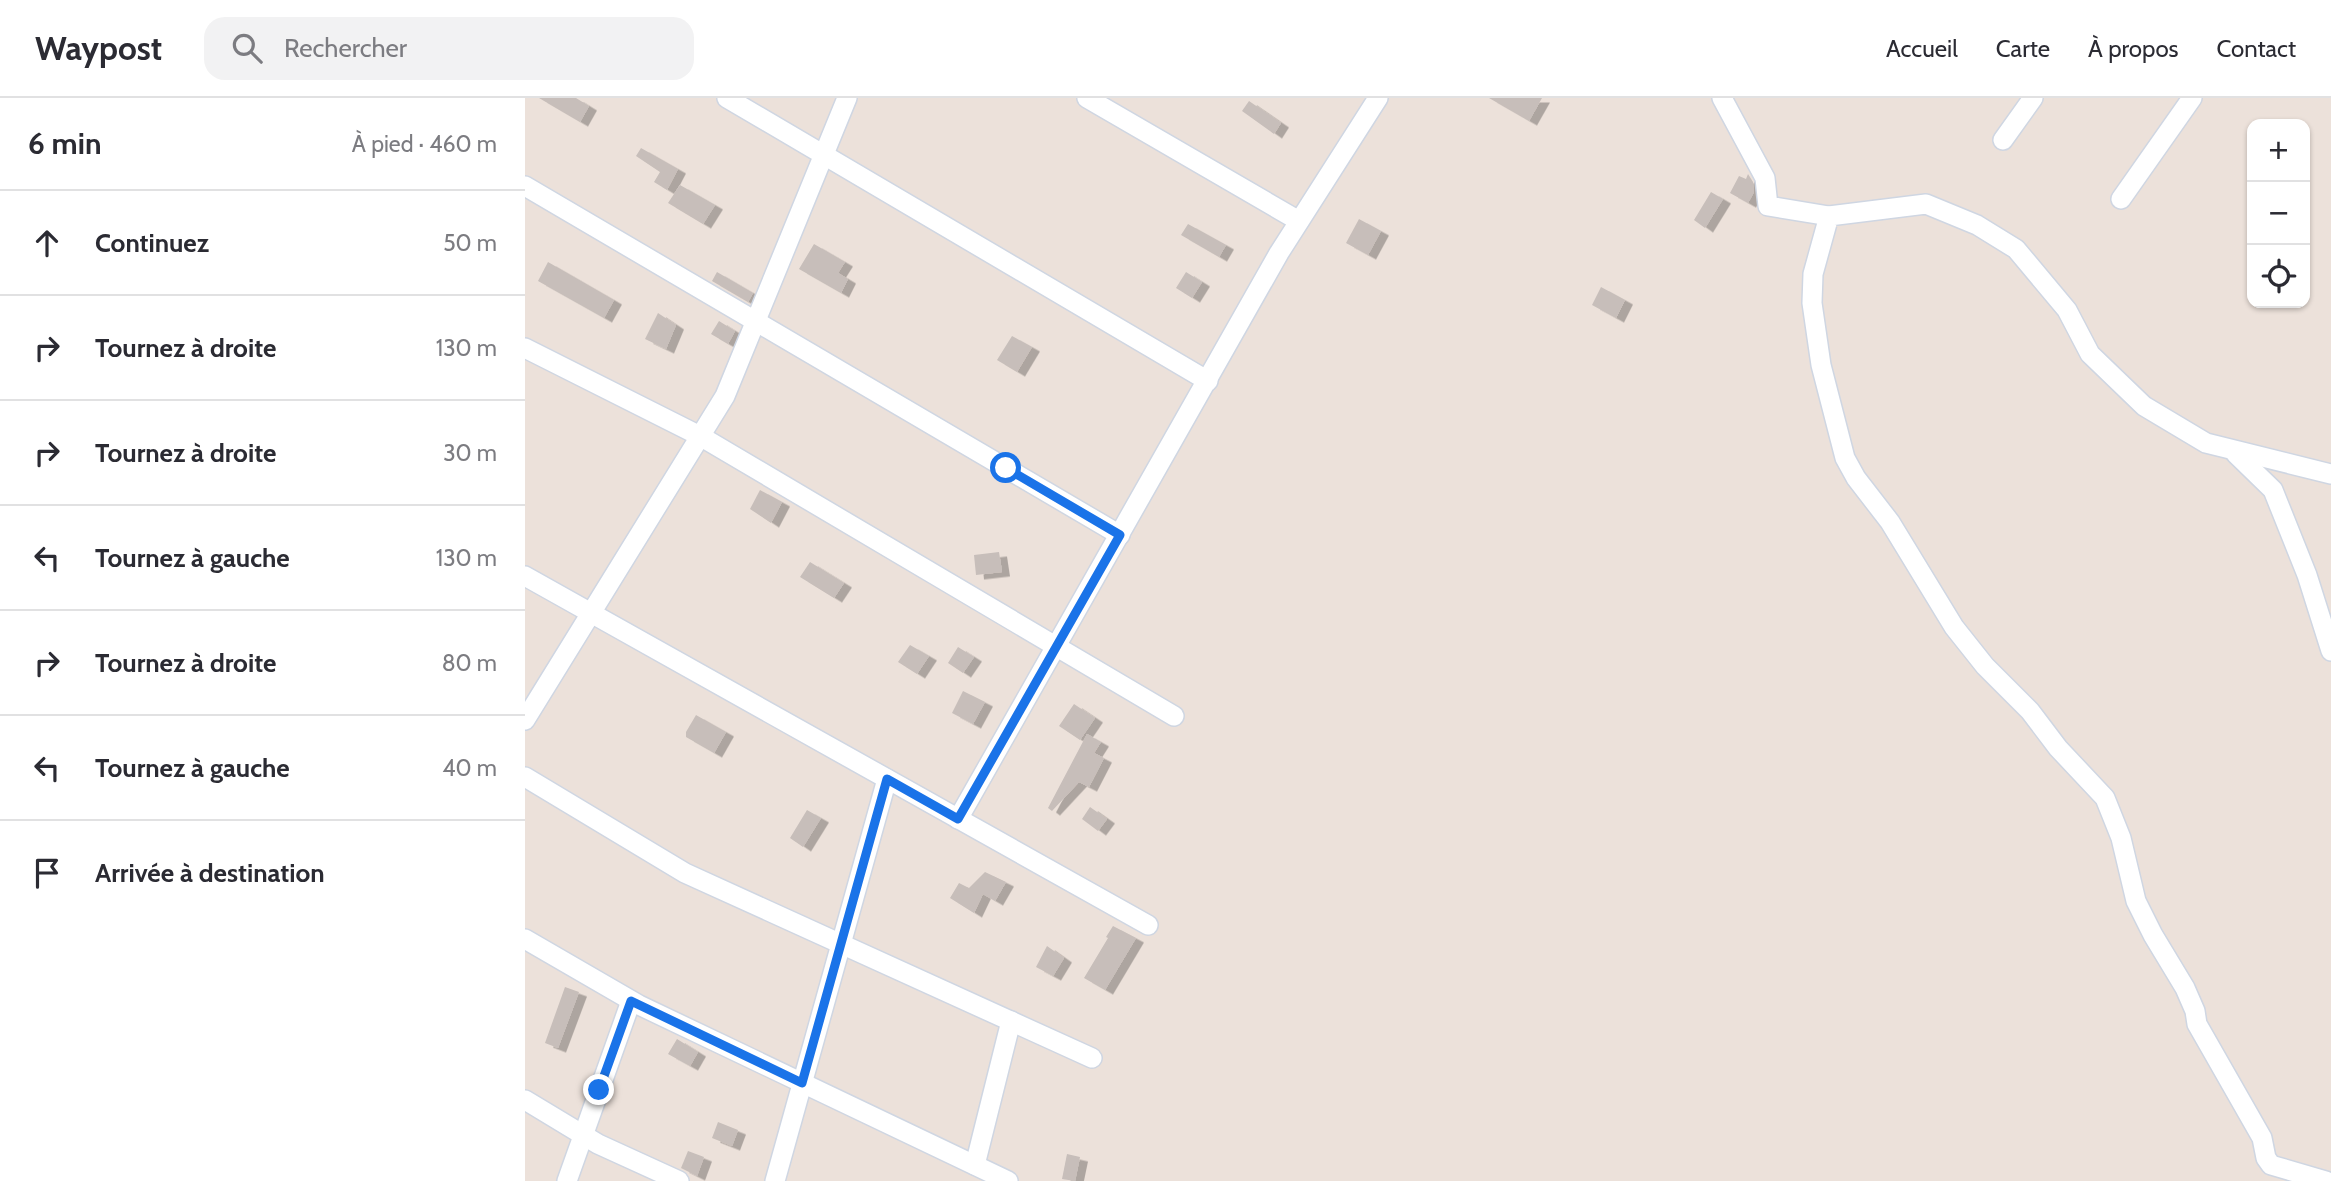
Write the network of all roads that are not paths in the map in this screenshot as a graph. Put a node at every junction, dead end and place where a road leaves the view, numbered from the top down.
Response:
1 (727, 98) edge
2 (847, 98) edge
3 (1087, 98) edge
4 (1722, 98) edge
5 (2033, 98) edge
6 (2192, 98) edge
7 (1375, 99) edge
8 (2003, 140) dead end
9 (824, 155) junction
10 (525, 186) edge
11 (2121, 199) dead end
12 (1829, 216) junction
13 (1299, 221) junction
14 (756, 321) junction
15 (525, 348) edge
16 (1208, 382) junction
17 (700, 436) junction
18 (2233, 451) junction
19 (2331, 474) edge
20 (1120, 535) junction
21 (525, 576) edge
22 (591, 613) junction
23 (1057, 646) junction
24 (2331, 651) edge
25 (1174, 716) dead end
26 (525, 720) edge
27 (525, 777) edge
28 (887, 779) junction
29 (958, 819) junction
30 (1148, 925) dead end
31 (525, 939) edge
32 (841, 944) junction
33 (631, 1001) junction
34 (1011, 1021) junction
35 (1092, 1058) dead end
36 (802, 1083) junction
37 (525, 1100) edge
38 (583, 1135) junction
39 (975, 1166) junction
40 (567, 1181) edge
41 (679, 1181) edge
42 (775, 1181) edge
43 (1008, 1181) edge
44 (2326, 1181) edge

1 - 9 street
2 - 9 street
3 - 13 street
4 - 12 street
5 - 8 street
6 - 11 street
7 - 13 street
9 - 14 street
9 - 16 street
10 - 14 street
12 - 18 street
12 - 44 street
13 - 16 street
14 - 17 street
14 - 20 street
15 - 17 street
16 - 20 street
17 - 22 street
17 - 23 street
18 - 19 street
18 - 24 street
20 - 23 street
21 - 22 street
22 - 26 street
22 - 28 street
23 - 25 street
23 - 29 street
27 - 32 street
28 - 29 street
28 - 32 street
29 - 30 street
31 - 33 street
32 - 34 street
32 - 36 street
33 - 36 street
33 - 38 street
34 - 35 street
34 - 39 street
36 - 39 street
36 - 42 street
37 - 38 street
38 - 40 street
38 - 41 street
39 - 43 street

